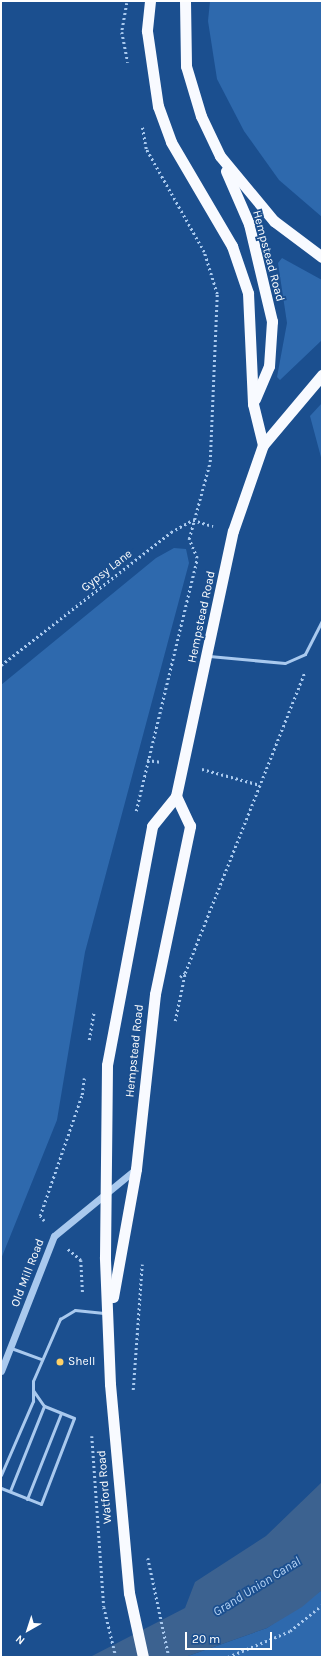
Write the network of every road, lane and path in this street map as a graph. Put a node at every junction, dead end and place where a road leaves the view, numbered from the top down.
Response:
1 (127, 1) edge
2 (150, 1) edge
3 (185, 1) edge
4 (130, 71) dead end
5 (140, 118) dead end
6 (220, 156) junction
7 (322, 257) edge
8 (322, 375) edge
9 (253, 404) junction
10 (263, 445) junction
11 (194, 520) junction
12 (233, 531) junction
13 (322, 620) edge
14 (305, 654) junction
15 (208, 656) junction
16 (1, 665) edge
17 (147, 760) dead end
18 (221, 772) dead end
19 (260, 785) junction
20 (176, 796) junction
21 (154, 994) junction
22 (136, 1169) junction
23 (108, 1195) junction
24 (110, 1313) junction
25 (11, 1348) junction
26 (42, 1359) junction
27 (1, 1371) edge
28 (33, 1390) junction
29 (44, 1406) junction
30 (61, 1413) junction
31 (1, 1475) edge
32 (1, 1488) edge
33 (10, 1491) junction
34 (27, 1498) junction
35 (156, 1592) dead end
36 (322, 1604) edge
37 (104, 1607) dead end
38 (116, 1657) edge
39 (142, 1657) edge
40 (169, 1657) edge
41 (228, 1657) edge

1 - 4 path
2 - 9 highway
3 - 6 highway
5 - 11 path
6 - 7 highway
6 - 9 highway, Hempstead Road
8 - 10 highway, Hempstead Road
9 - 10 highway
10 - 12 highway, Hempstead Road
11 - 12 path
11 - 16 path, Gypsy Lane
11 - 17 path
12 - 15 highway, Hempstead Road
13 - 14 lane
14 - 15 lane
14 - 19 path
15 - 20 highway, Hempstead Road
18 - 19 path
19 - 21 path
20 - 21 highway, Hempstead Road
20 - 23 highway, Hempstead Road
21 - 22 highway, Hempstead Road
22 - 23 street, Old Mill Road
22 - 24 highway, Hempstead Road
23 - 24 highway, Hempstead Road
23 - 25 street, Old Mill Road
24 - 26 lane
24 - 39 highway, Watford Road
25 - 26 lane
25 - 27 street, Old Mill Road
26 - 28 lane
28 - 29 lane
28 - 31 lane
29 - 30 lane
29 - 33 lane
30 - 34 lane
30 - 34 lane
32 - 33 lane
33 - 34 lane
35 - 40 path
36 - 41 path
37 - 38 path

